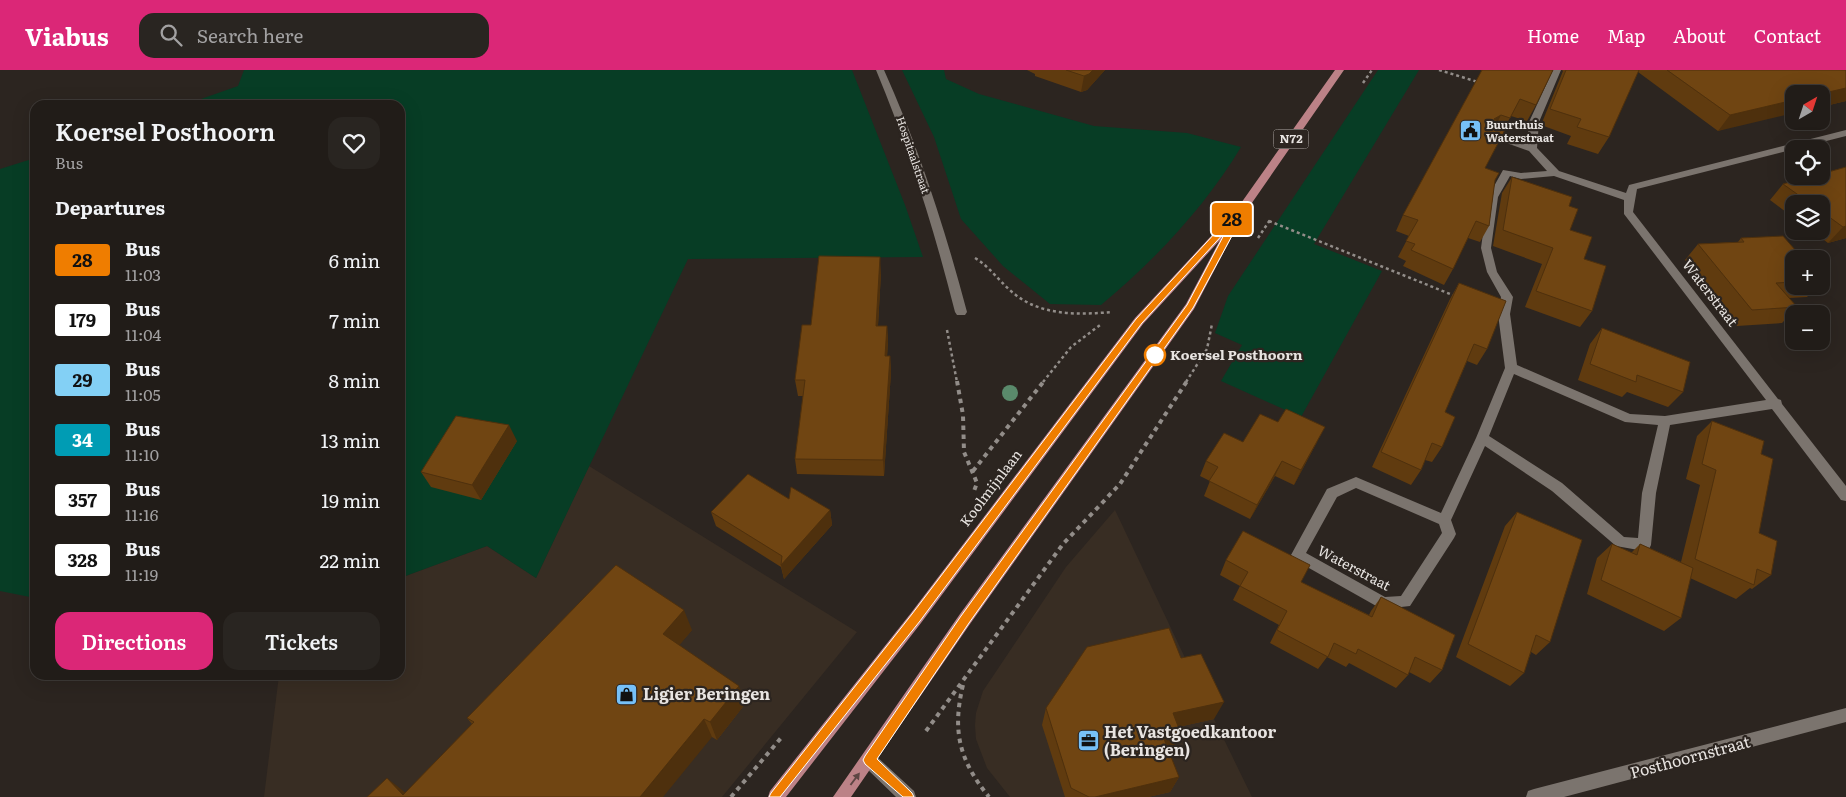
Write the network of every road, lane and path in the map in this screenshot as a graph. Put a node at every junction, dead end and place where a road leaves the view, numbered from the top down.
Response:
1 (880, 70) edge
2 (1340, 70) edge
3 (1439, 70) edge
4 (1557, 70) edge
5 (1486, 84) edge
6 (1846, 133) edge
7 (1492, 136) edge
8 (1532, 149) junction
9 (1555, 173) junction
10 (1629, 198) junction
11 (1242, 208) junction
12 (1269, 220) dead end
13 (943, 241) junction
14 (1457, 296) edge
15 (1118, 311) dead end
16 (961, 312) joint
17 (1511, 368) junction
18 (1777, 403) junction
19 (1665, 421) junction
20 (1482, 438) junction
21 (973, 471) dead end
22 (1846, 496) edge
23 (1444, 520) junction
24 (964, 682) dead end
25 (1846, 715) edge
26 (869, 760) junction
27 (776, 797) edge
28 (841, 797) edge
29 (908, 797) edge
30 (989, 797) edge
31 (1534, 797) edge

1 - 13 street, Hospitaalstraat
2 - 11 main road, Koolmijnlaan / N72
3 - 5 path
4 - 8 street
6 - 10 street
7 - 8 street
8 - 9 street, Waterstraat
9 - 10 street, Waterstraat
9 - 17 street, Waterstraat
10 - 18 street, Waterstraat
11 - 26 main road, Koolmijnlaan / N72
11 - 27 main road, Koolmijnlaan / N72
12 - 14 path
13 - 15 path
13 - 16 street, Hospitaalstraat
16 - 21 path
17 - 19 street
17 - 20 street, Waterstraat
18 - 19 street
18 - 22 street, Waterstraat
19 - 20 street
20 - 23 street, Waterstraat
23 - 23 street, Waterstraat
24 - 30 path
25 - 31 street, Posthoornstraat
28 -> 26 main road, Koolmijnlaan / N72
26 - 29 street

